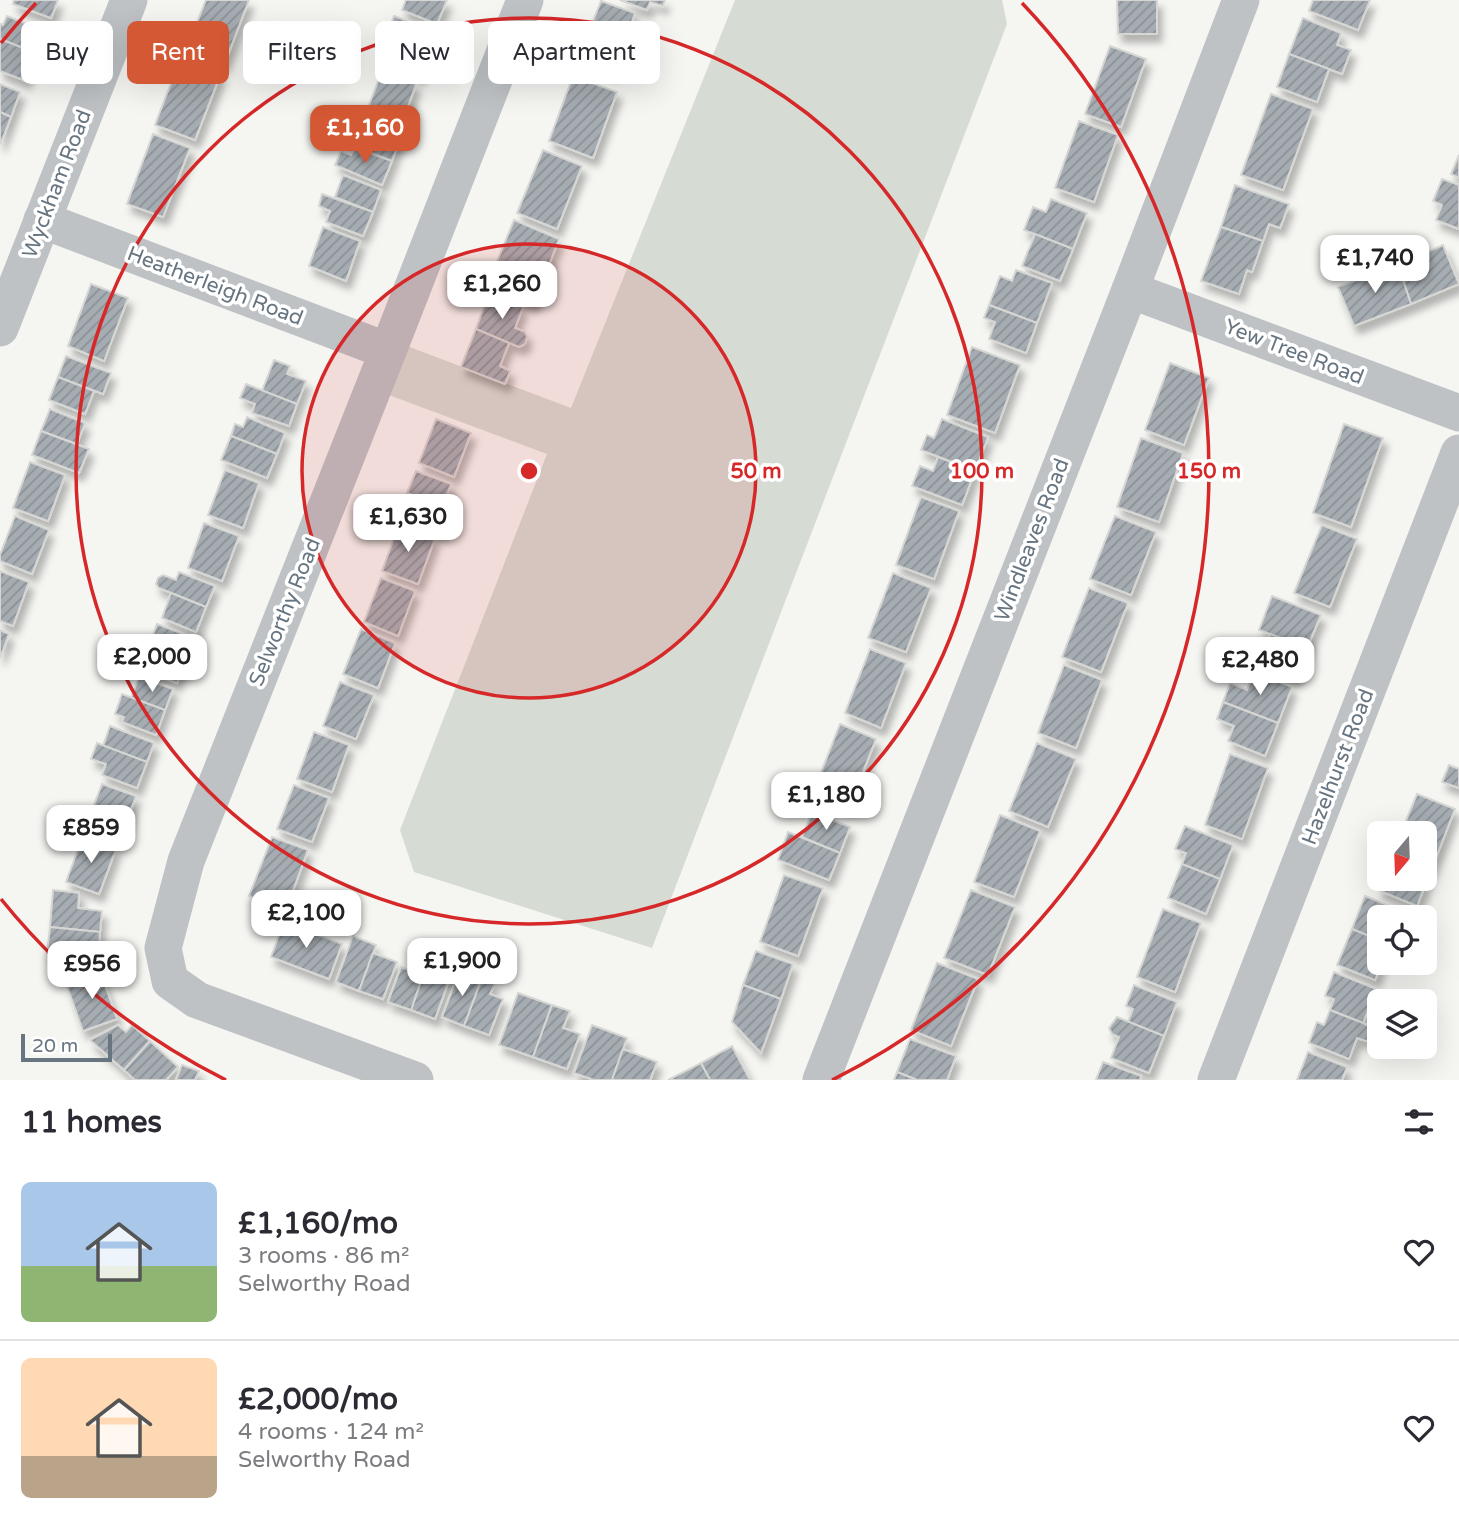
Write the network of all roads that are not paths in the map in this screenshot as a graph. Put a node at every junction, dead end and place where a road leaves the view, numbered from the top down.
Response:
1 (129, 0) edge
2 (525, 0) edge
3 (1241, 0) edge
4 (42, 220) junction
5 (1129, 290) junction
6 (0, 328) edge
7 (388, 351) junction
8 (1459, 413) edge
9 (1459, 453) edge
10 (415, 1080) edge
11 (821, 1080) edge
12 (1216, 1080) edge

1 - 4 street, Wyckham Road
2 - 7 street, Selworthy Road
3 - 5 street, Windleaves Road
4 - 6 street, Wyckham Road
4 - 7 street, Heatherleigh Road
5 - 8 street, Yew Tree Road
5 - 11 street, Windleaves Road
7 - 10 street, Selworthy Road
9 - 12 street, Hazelhurst Road

